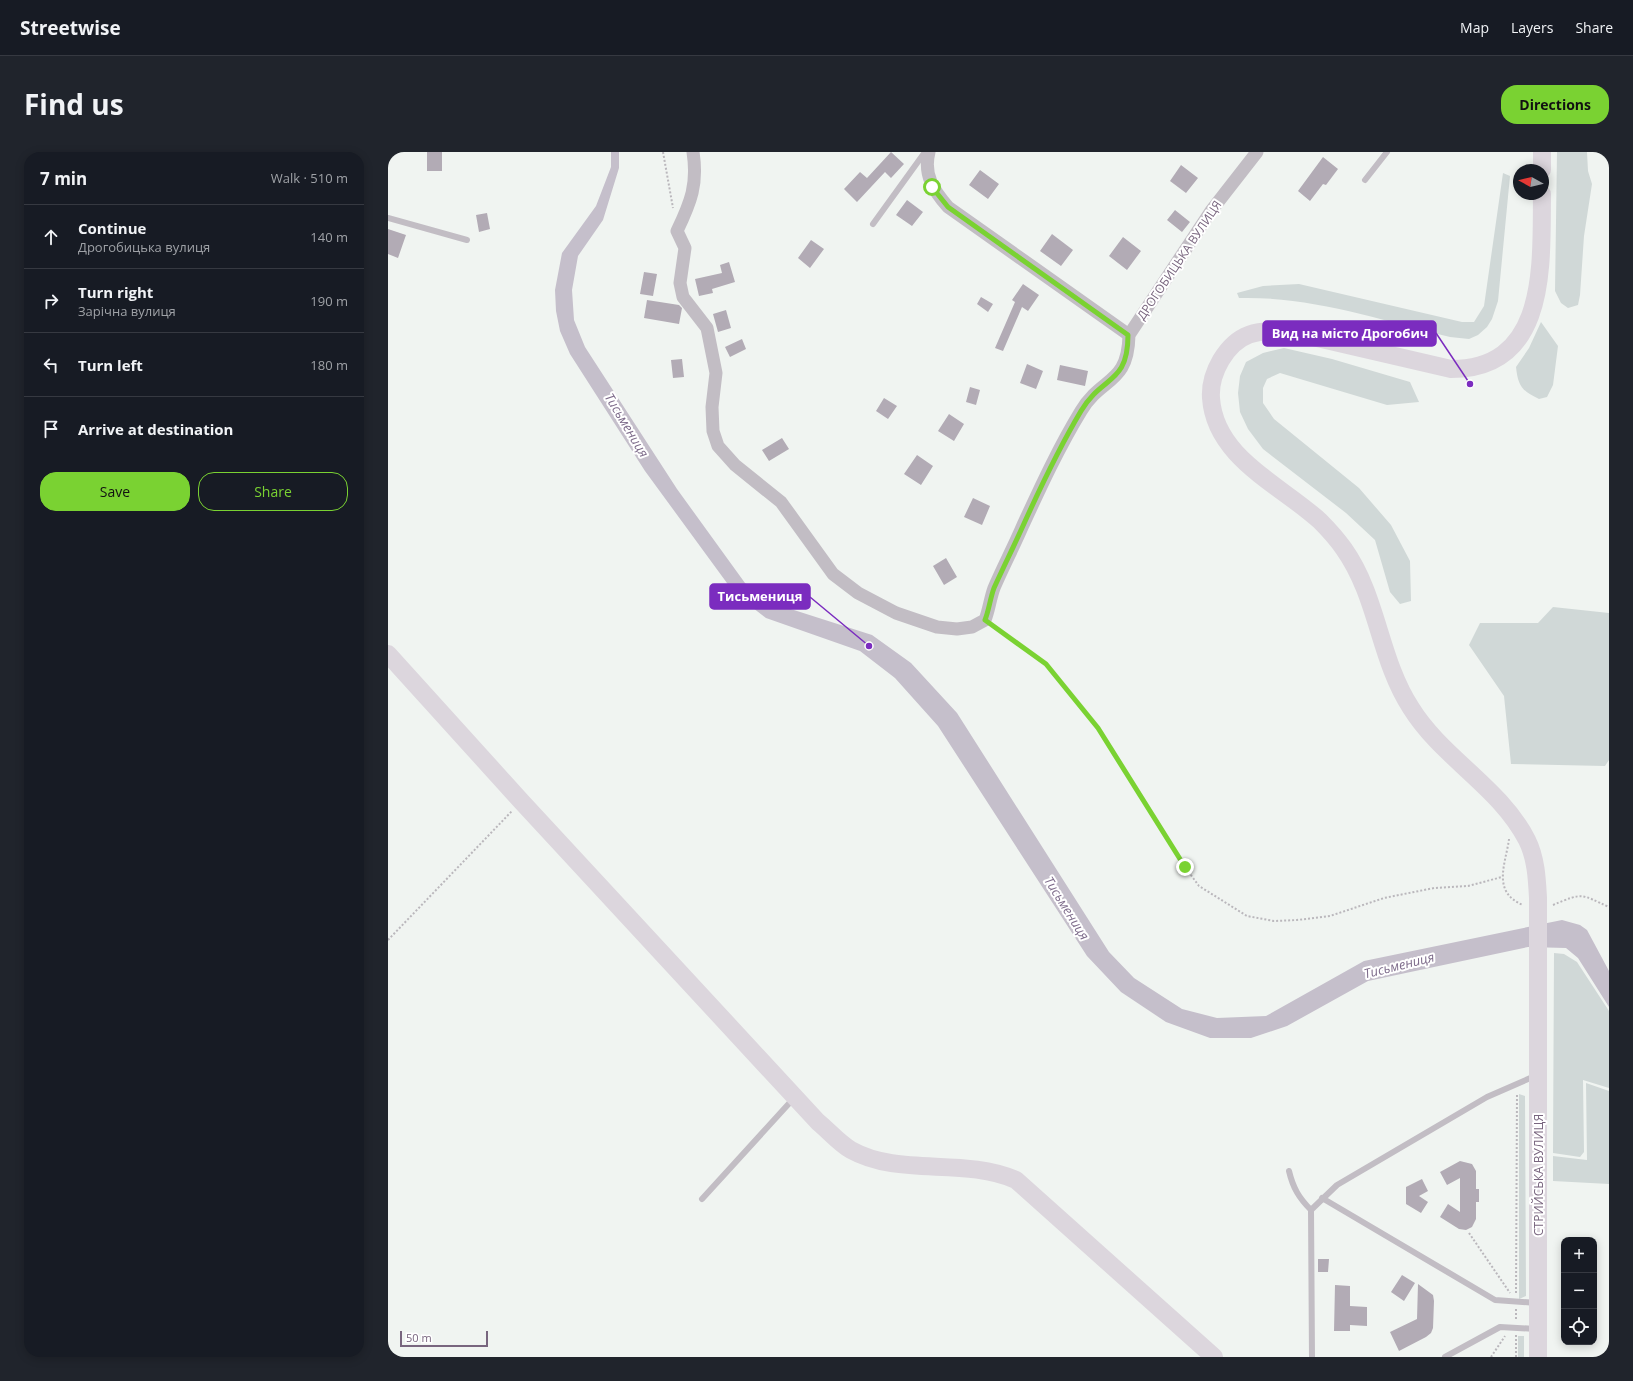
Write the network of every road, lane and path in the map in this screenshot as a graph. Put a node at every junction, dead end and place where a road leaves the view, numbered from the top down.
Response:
1 (663, 152) edge
2 (693, 152) edge
3 (925, 152) edge
4 (929, 152) edge
5 (1257, 152) edge
6 (1387, 152) edge
7 (1542, 152) edge
8 (1542, 164) edge
9 (1365, 180) dead end
10 (1542, 200) edge
11 (388, 218) edge
12 (873, 224) dead end
13 (677, 231) junction
14 (467, 240) dead end
15 (1128, 335) junction
16 (985, 620) junction
17 (388, 654) edge
18 (521, 801) junction
19 (1502, 877) dead end
20 (388, 940) edge
21 (1538, 1074) junction
22 (1517, 1084) junction
23 (795, 1097) junction
24 (1289, 1171) dead end
25 (1322, 1198) junction
26 (702, 1199) dead end
27 (1312, 1210) junction
28 (1469, 1233) dead end
29 (1516, 1302) junction
30 (1539, 1303) junction
31 (1513, 1328) junction
32 (1538, 1329) junction
33 (1214, 1357) edge
34 (1312, 1357) edge
35 (1445, 1357) edge
36 (1491, 1357) edge
37 (1516, 1357) edge
38 (1538, 1357) edge

1 - 13 path
2 - 13 street
3 - 12 lane
4 - 15 street
5 - 15 street, ДРОГОБИЦЬКА ВУЛИЦЯ
6 - 9 lane
7 - 8 main road
10 - 21 main road, СТРИЙСЬКА ВУЛИЦЯ
11 - 14 lane
13 - 16 street
15 - 16 street
16 - 19 path
17 - 18 main road
18 - 20 path
18 - 23 main road
21 - 22 lane
21 - 30 main road, СТРИЙСЬКА ВУЛИЦЯ
22 - 25 lane
22 - 29 path
23 - 26 lane
23 - 33 main road
24 - 27 lane
25 - 27 lane
25 - 29 lane
27 - 34 lane
28 - 29 path
29 - 30 lane
29 - 31 path
30 - 32 main road, СТРИЙСЬКА ВУЛИЦЯ
31 - 32 lane
31 - 35 lane
31 - 36 path
31 - 37 path
32 - 38 main road, СТРИЙСЬКА ВУЛИЦЯ

